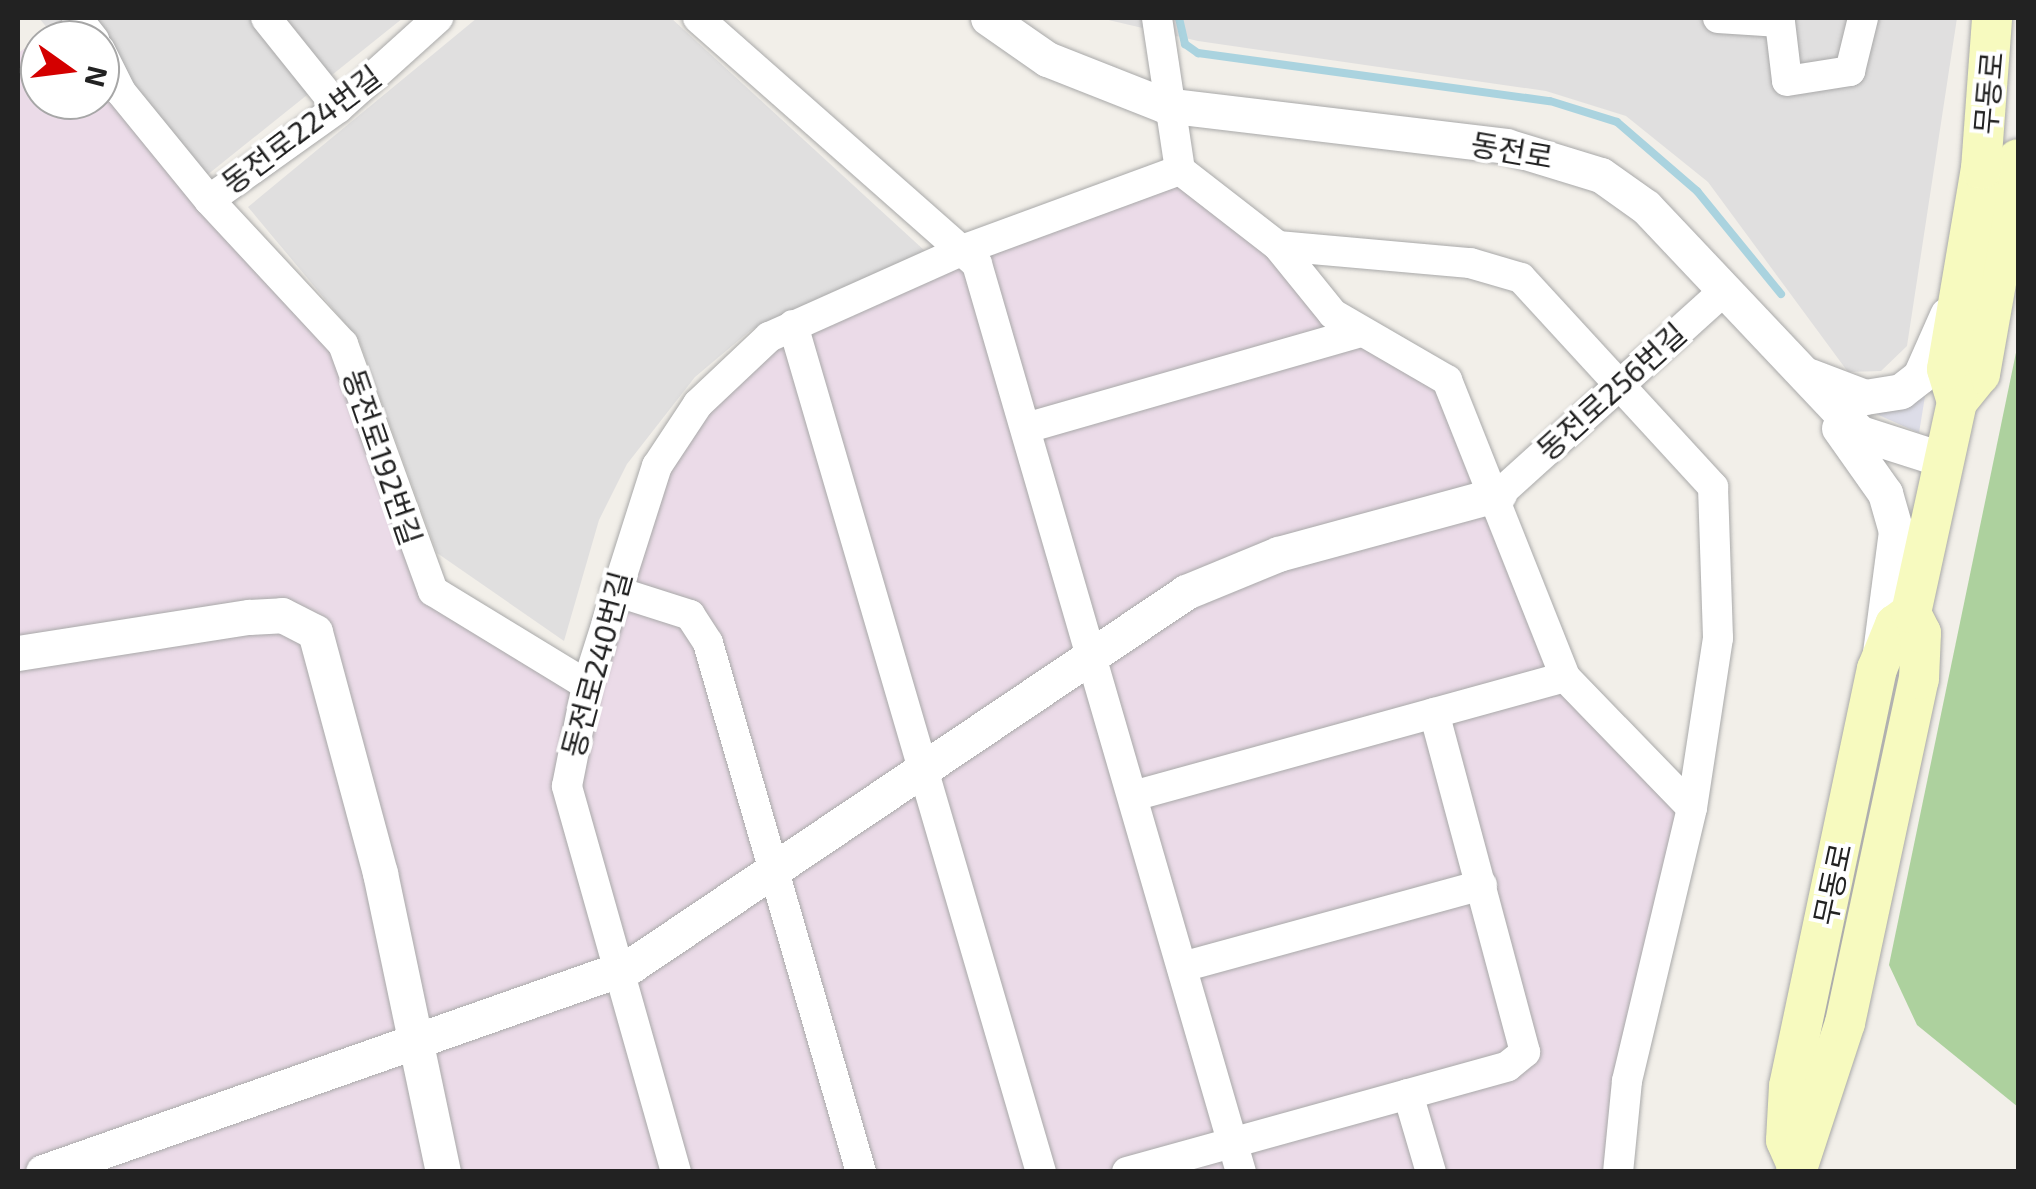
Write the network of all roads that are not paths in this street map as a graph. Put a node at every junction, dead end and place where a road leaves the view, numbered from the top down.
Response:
1 (266, 18) edge
2 (438, 18) edge
3 (698, 18) edge
4 (988, 18) edge
5 (1157, 18) edge
6 (1718, 18) edge
7 (1863, 18) edge
8 (1992, 18) edge
9 (120, 88) edge
10 (1164, 106) junction
11 (338, 108) junction
12 (2018, 160) edge
13 (1180, 170) junction
14 (209, 200) junction
15 (1278, 246) junction
16 (968, 248) junction
17 (1966, 272) junction
18 (1724, 290) junction
19 (793, 325) junction
20 (1360, 332) junction
21 (1794, 369) junction
22 (1619, 380) junction
23 (1957, 402) junction
24 (1026, 428) junction
25 (1944, 460) junction
26 (1498, 494) junction
27 (615, 591) junction
28 (1911, 613) junction
29 (18, 653) edge
30 (1092, 654) junction
31 (1878, 670) junction
32 (1564, 677) junction
33 (587, 685) junction
34 (1434, 713) junction
35 (924, 770) junction
36 (1133, 796) junction
37 (1692, 808) junction
38 (775, 873) junction
39 (1482, 884) junction
40 (1182, 966) junction
41 (618, 970) junction
42 (415, 1042) junction
43 (1408, 1094) junction
44 (1237, 1157) edge
45 (1796, 1168) edge
46 (43, 1172) edge
47 (443, 1172) edge
48 (676, 1172) edge
49 (861, 1172) edge
50 (1041, 1172) edge
51 (1127, 1172) edge
52 (1430, 1172) edge
53 (1618, 1172) edge

1 - 11 street
2 - 11 street, 동전로224번길
3 - 16 street
4 - 10 street, 동전로
5 - 10 street
6 - 7 street
8 - 17 main road, 무동로
9 - 14 street, 동전로192번길
10 - 13 street
10 - 18 street, 동전로
11 - 14 street, 동전로224번길
12 - 23 main road, 무동로
13 - 15 street
13 - 16 street, 동전로240번길
14 - 33 street, 동전로192번길
15 - 20 street
15 - 22 street
16 - 19 street, 동전로240번길
16 - 24 street
17 - 21 street
17 - 23 main road, 무동로
18 - 21 street, 동전로
18 - 22 street, 동전로256번길
19 - 27 street, 동전로240번길
19 - 35 street
20 - 24 street
20 - 26 street
21 - 25 street, 동전로
21 - 31 street
22 - 26 street, 동전로256번길
22 - 37 street
23 - 25 main road, 무동로
24 - 30 street
25 - 28 main road, 무동로
26 - 30 street
26 - 32 street
27 - 33 street, 동전로240번길
27 - 38 street
28 - 31 main road, 무동로
28 - 45 main road, 무동로
29 - 42 street
30 - 35 street
30 - 36 street
31 - 45 main road, 무동로
32 - 34 street
32 - 37 street
33 - 41 street, 동전로240번길
34 - 36 street
34 - 39 street
35 - 38 street
35 - 50 street
36 - 40 street
37 - 53 street
38 - 41 street
38 - 49 street
39 - 40 street
39 - 43 street
40 - 44 street
41 - 42 street
41 - 48 street, 동전로240번길
42 - 46 street
42 - 47 street
43 - 44 street
43 - 52 street
44 - 51 street

